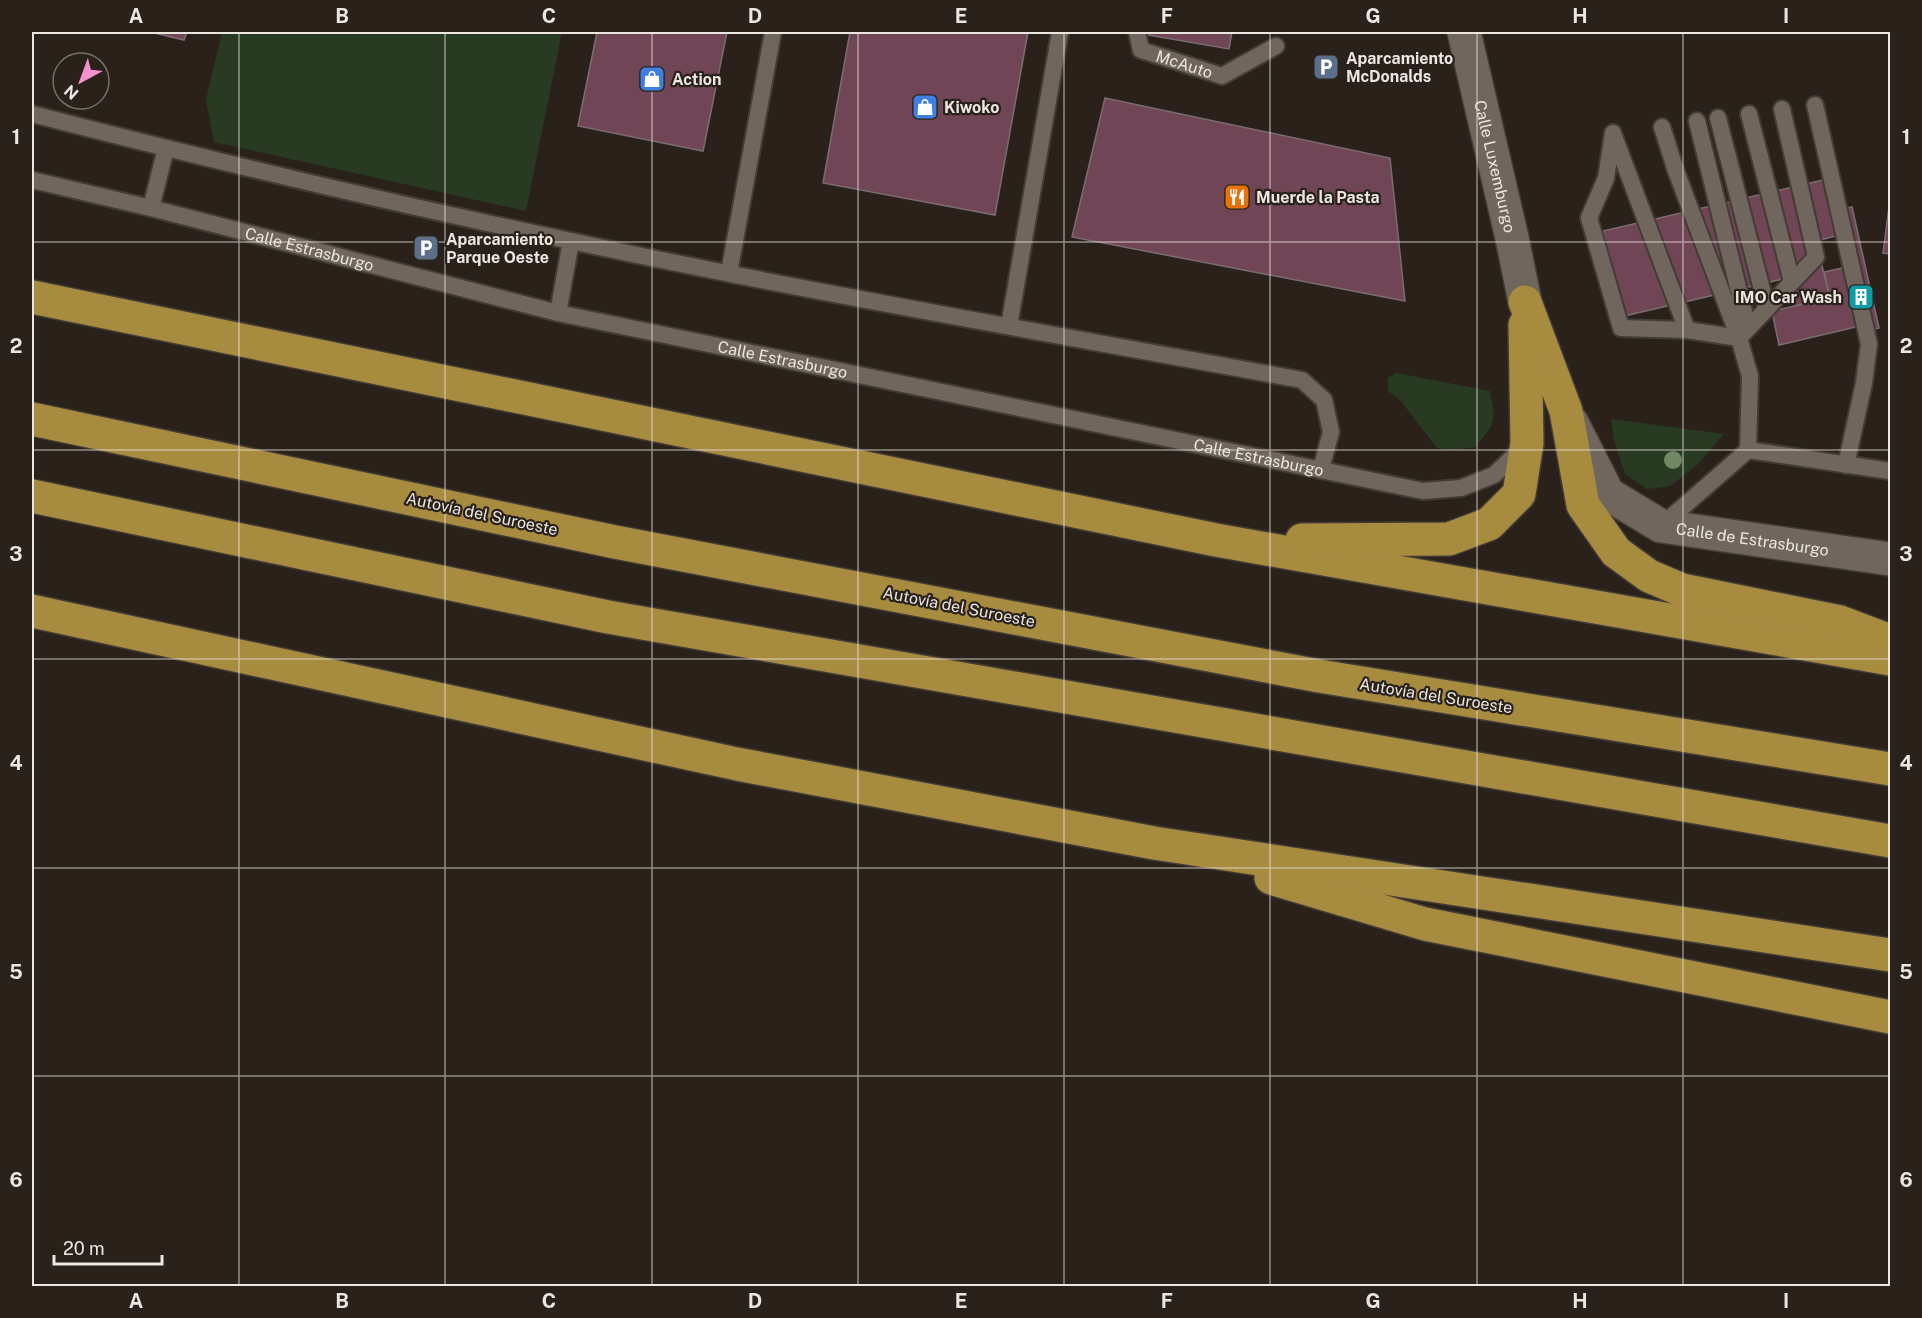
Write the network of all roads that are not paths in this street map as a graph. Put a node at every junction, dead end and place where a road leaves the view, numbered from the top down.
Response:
1 (773, 32) edge
2 (1060, 32) edge
3 (1137, 32) edge
4 (1464, 32) edge
5 (1276, 46) dead end
6 (1815, 105) dead end
7 (1782, 109) dead end
8 (32, 114) edge
9 (1749, 114) dead end
10 (1718, 118) dead end
11 (1697, 121) dead end
12 (1662, 127) dead end
13 (166, 148) junction
14 (32, 180) edge
15 (151, 208) junction
16 (571, 241) junction
17 (729, 273) junction
18 (1792, 282) junction
19 (32, 297) edge
20 (1525, 302) junction
21 (1767, 309) junction
22 (558, 313) junction
23 (1009, 326) junction
24 (1687, 330) junction
25 (1744, 333) junction
26 (1566, 411) junction
27 (32, 419) edge
28 (1527, 443) junction
29 (1748, 450) junction
30 (1846, 465) junction
31 (1321, 469) junction
32 (1890, 471) edge
33 (32, 496) edge
34 (1661, 526) junction
35 (1216, 540) junction
36 (1890, 559) edge
37 (32, 611) edge
38 (1890, 641) edge
39 (1890, 658) edge
40 (1890, 769) edge
41 (1890, 841) edge
42 (1154, 843) junction
43 (1890, 955) edge
44 (1890, 1017) edge

1 - 17 lane
2 - 23 lane
3 - 5 lane, McAuto
4 - 20 street, Calle Luxemburgo
6 - 30 lane
7 - 18 lane
8 - 13 lane
9 - 18 lane
10 - 21 lane
11 - 25 lane
12 - 25 lane
13 - 15 lane
13 - 16 lane
14 - 15 lane, Calle Estrasburgo
15 - 22 lane, Calle Estrasburgo
16 - 17 lane
16 - 22 lane
17 - 23 lane
18 - 21 lane
19 - 35 highway
20 - 26 highway
20 - 28 highway
21 - 25 lane
22 - 31 lane, Calle Estrasburgo
23 - 31 lane
24 - 24 lane
24 - 25 lane
25 - 29 lane
26 - 34 street, Calle de Estrasburgo
26 - 38 highway
27 - 40 highway, Autovía del Suroeste
28 - 31 lane, Calle Estrasburgo
28 - 35 highway
29 - 30 lane
29 - 34 lane
30 - 32 lane
33 - 41 highway
34 - 36 street, Calle de Estrasburgo
35 - 39 highway
37 - 42 highway
42 - 43 highway
42 - 44 highway

